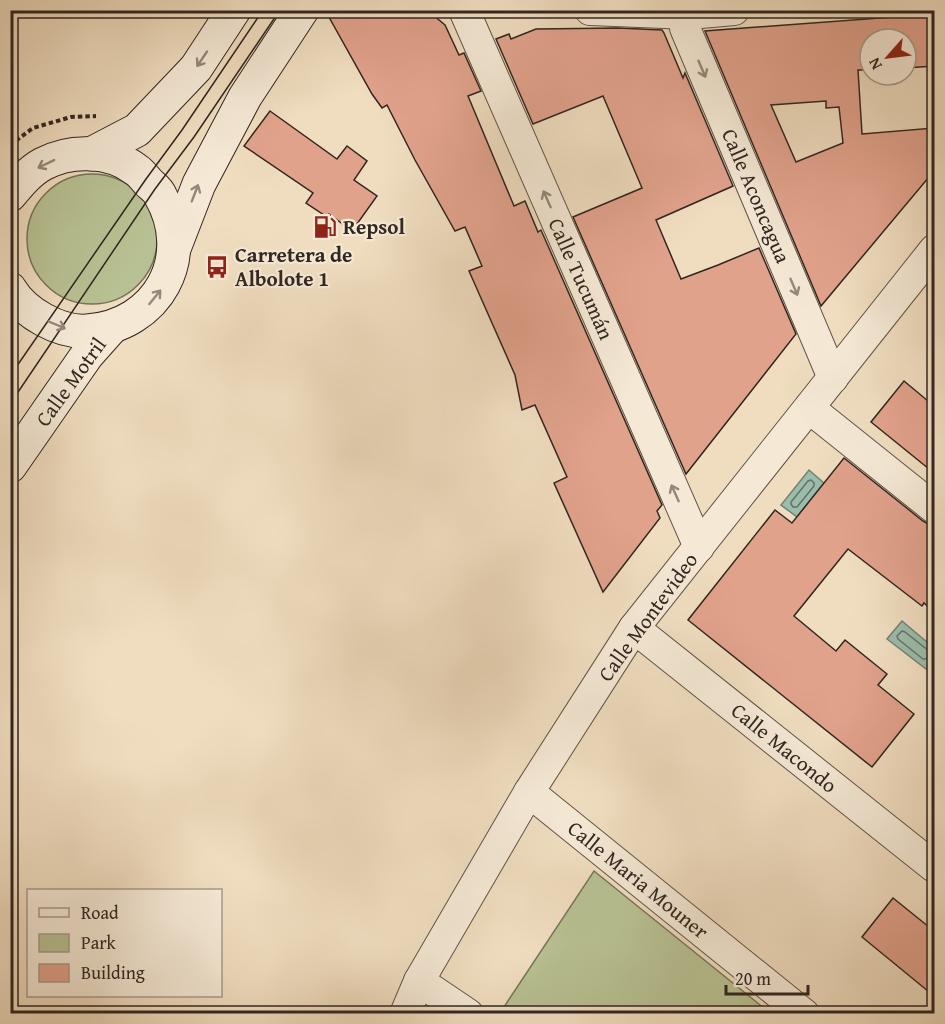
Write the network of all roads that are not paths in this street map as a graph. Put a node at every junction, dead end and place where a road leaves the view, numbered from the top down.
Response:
1 (234, 10) edge
2 (302, 10) edge
3 (464, 10) edge
4 (590, 10) edge
5 (734, 10) edge
6 (689, 12) edge
7 (91, 154) junction
8 (10, 195) edge
9 (174, 247) junction
10 (934, 250) edge
11 (11, 292) edge
12 (111, 328) junction
13 (833, 378) junction
14 (809, 408) junction
15 (10, 466) edge
16 (934, 508) edge
17 (699, 547) junction
18 (634, 628) junction
19 (529, 792) junction
20 (934, 867) edge
21 (419, 981) junction
22 (405, 1014) edge
23 (468, 1014) edge
24 (804, 1014) edge

1 -> 7 street
9 -> 2 street
17 -> 3 street, Calle Tucumán
4 - 6 street
5 - 6 street
6 -> 13 street, Calle Aconcagua
7 -> 8 street
7 - 9 street
12 -> 9 street
10 - 13 street, Calle Montevideo
11 -> 12 street
12 - 15 street, Calle Motril
13 - 14 street, Calle Montevideo
14 - 16 street
14 - 17 street, Calle Montevideo
17 - 18 street, Calle Montevideo
18 - 19 street, Calle Montevideo
18 - 20 street, Calle Macondo
19 - 21 street, Calle Montevideo
19 - 24 street, Calle Maria Mouner
21 - 22 street, Calle Montevideo
21 - 23 street

